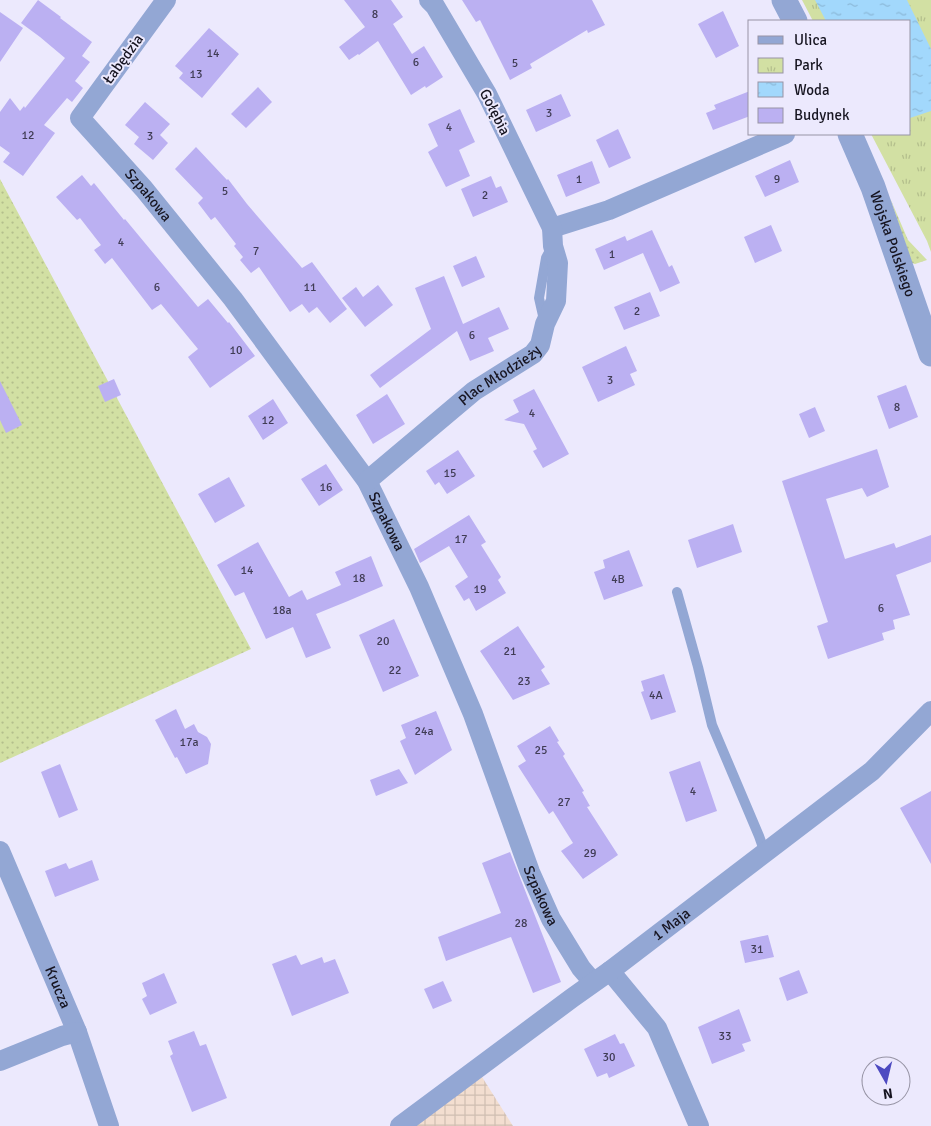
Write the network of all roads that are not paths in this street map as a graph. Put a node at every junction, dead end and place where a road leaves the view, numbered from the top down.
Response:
1 (166, 0) edge
2 (429, 0) edge
3 (784, 0) edge
4 (794, 20) edge
5 (80, 118) joint
6 (783, 135) edge
7 (850, 135) edge
8 (553, 237) junction
9 (931, 354) edge
10 (367, 481) junction
11 (677, 592) dead end
12 (931, 711) edge
13 (0, 851) edge
14 (765, 853) junction
15 (601, 977) junction
16 (77, 1032) junction
17 (0, 1061) edge
18 (109, 1126) edge
19 (400, 1126) edge
20 (699, 1126) edge

1 - 5 street, Łabędzia
2 - 8 street, Gołębia
3 - 4 street
5 - 10 street, Szpakowa
6 - 8 street
7 - 9 street, Wojska Polskiego
8 - 10 street, Plac Młodzieży
10 - 15 street, Szpakowa
11 - 14 lane
12 - 14 street, 1 Maja
13 - 16 street, Krucza
14 - 15 street, 1 Maja
15 - 19 street, 1 Maja
15 - 20 street, Szpakowa
16 - 17 street
16 - 18 street, Krucza

